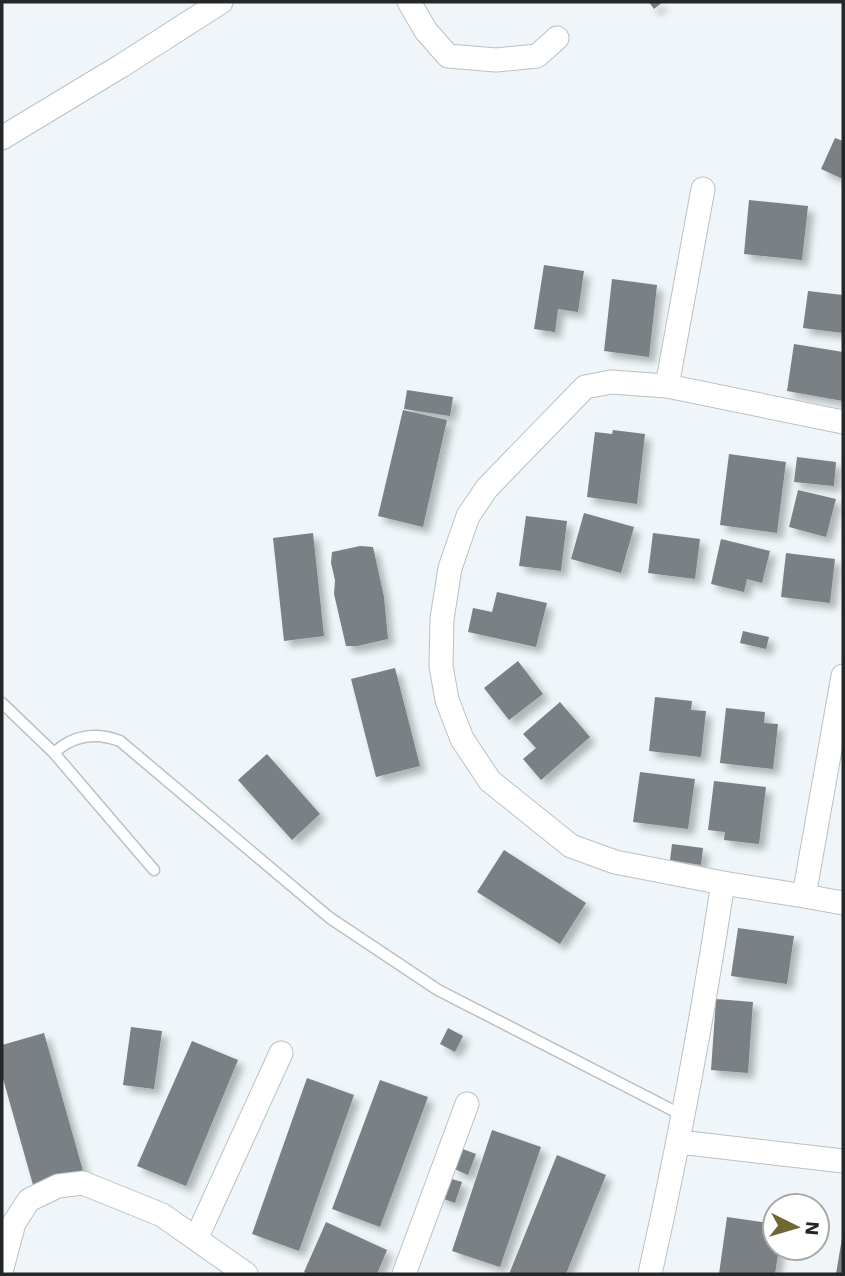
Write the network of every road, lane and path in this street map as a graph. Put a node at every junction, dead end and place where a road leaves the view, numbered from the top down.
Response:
1 (221, 2) edge
2 (409, 2) edge
3 (556, 38) dead end
4 (2, 138) edge
5 (703, 189) dead end
6 (667, 386) junction
7 (843, 422) edge
8 (843, 676) edge
9 (2, 703) edge
10 (54, 753) junction
11 (154, 870) dead end
12 (723, 883) junction
13 (804, 896) junction
14 (843, 903) edge
15 (281, 1053) dead end
16 (467, 1104) dead end
17 (684, 1116) junction
18 (679, 1142) junction
19 (843, 1161) edge
20 (196, 1239) junction
21 (2, 1268) edge
22 (246, 1274) edge
23 (404, 1274) edge
24 (650, 1274) edge

1 - 4 street
2 - 3 street
5 - 6 street
6 - 7 street
6 - 12 street
8 - 13 street
9 - 10 lane
10 - 11 lane
10 - 17 lane
12 - 13 street
12 - 17 street
13 - 14 street
15 - 20 street
16 - 23 street
17 - 18 street
18 - 19 street
18 - 24 street
20 - 21 street
20 - 22 street

